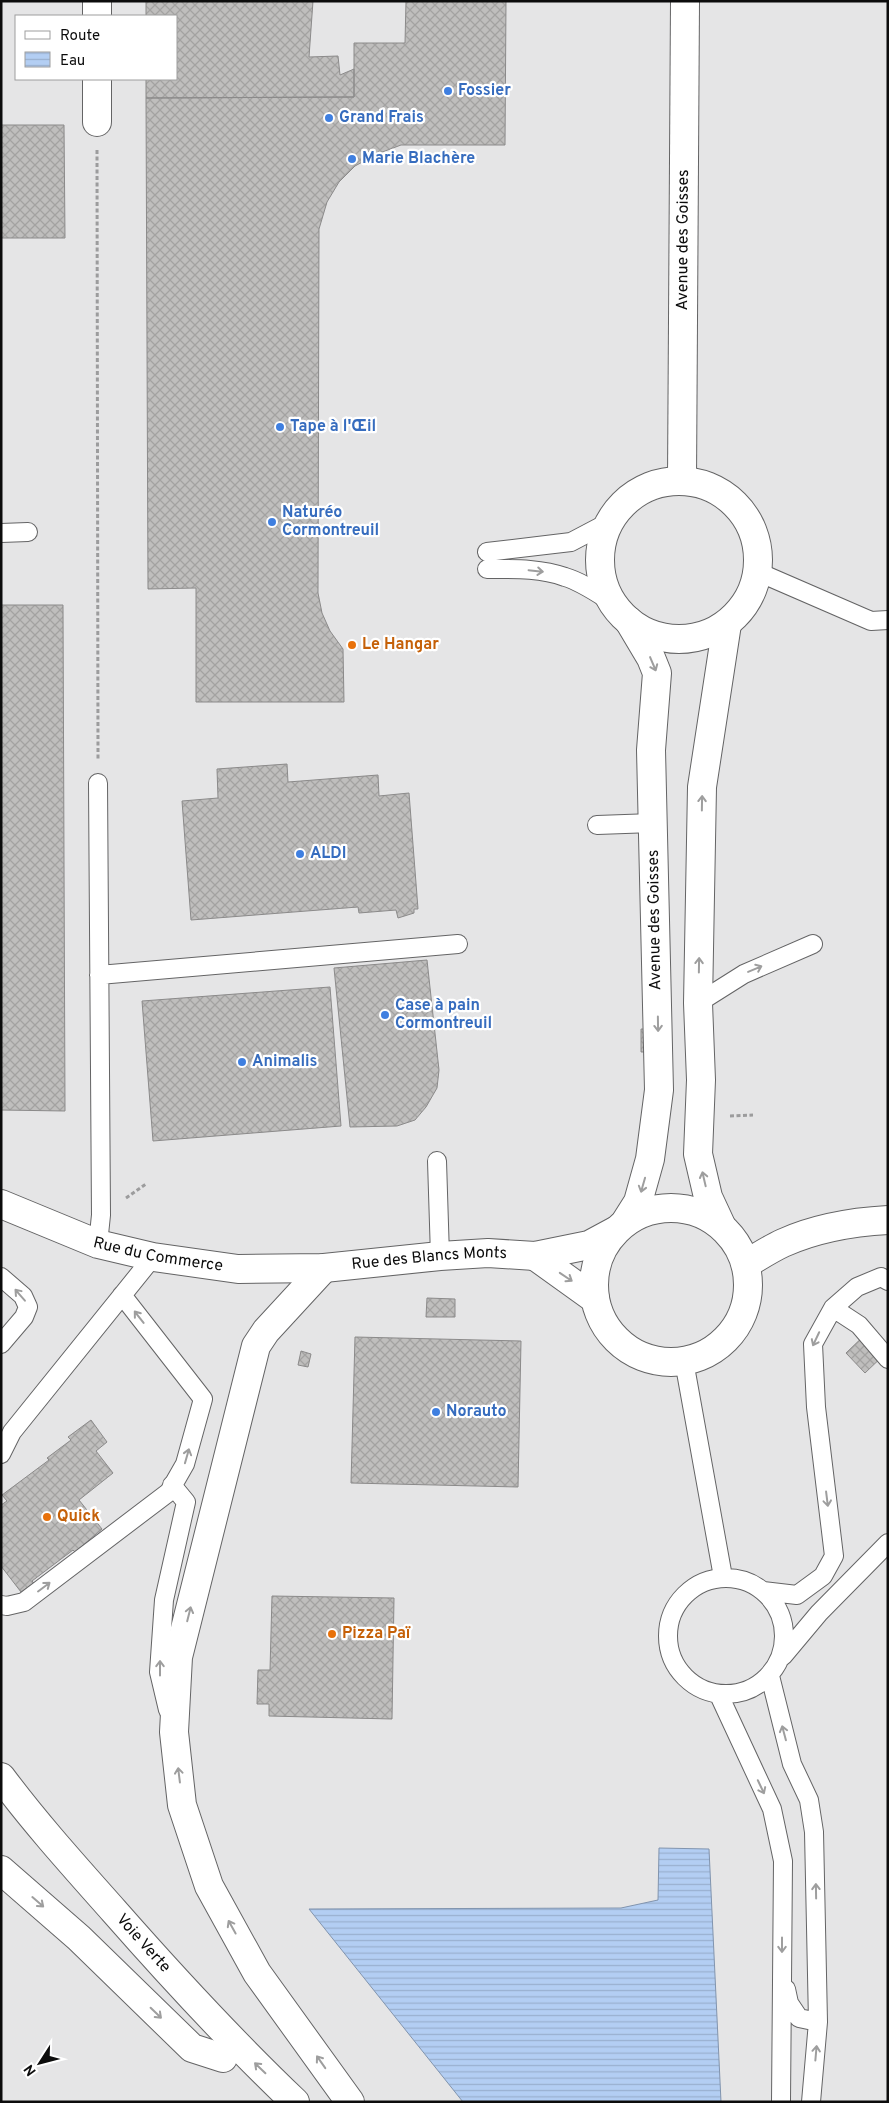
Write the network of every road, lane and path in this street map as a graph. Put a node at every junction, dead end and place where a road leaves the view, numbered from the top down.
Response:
1 (97, 1) edge
2 (685, 1) edge
3 (97, 15) edge
4 (97, 80) edge
5 (97, 122) joint
6 (682, 480) junction
7 (609, 522) junction
8 (28, 532) dead end
9 (1, 533) edge
10 (487, 552) dead end
11 (487, 570) dead end
12 (758, 572) junction
13 (621, 612) junction
14 (888, 620) edge
15 (727, 624) junction
16 (98, 783) joint
17 (653, 823) junction
18 (597, 825) dead end
19 (458, 944) dead end
20 (813, 944) dead end
21 (99, 975) junction
22 (698, 1002) junction
23 (437, 1161) dead end
24 (1, 1204) edge
25 (888, 1220) edge
26 (721, 1225) junction
27 (621, 1226) junction
28 (98, 1244) junction
29 (440, 1256) junction
30 (535, 1256) junction
31 (153, 1258) junction
32 (746, 1264) junction
33 (324, 1268) junction
34 (1, 1277) edge
35 (888, 1281) edge
36 (122, 1295) junction
37 (595, 1299) junction
38 (833, 1308) junction
39 (1, 1344) edge
40 (888, 1359) edge
41 (684, 1361) junction
42 (1, 1454) edge
43 (172, 1485) junction
44 (888, 1543) edge
45 (723, 1577) junction
46 (763, 1591) junction
47 (1, 1605) edge
48 (781, 1658) junction
49 (770, 1676) junction
50 (719, 1695) junction
51 (174, 1732) junction
52 (1, 1777) edge
53 (1, 1804) edge
54 (1, 1870) edge
55 (782, 1970) junction
56 (818, 2022) junction
57 (223, 2058) junction
58 (267, 2102) edge
59 (295, 2102) edge
60 (350, 2102) edge
61 (781, 2102) edge
62 (811, 2102) edge

1 - 3 street
2 - 6 street, Avenue des Goisses
4 - 5 street
5 - 16 path
6 - 7 street
6 - 12 street
7 - 10 lane
7 - 13 street
8 - 9 lane
11 -> 13 lane
12 - 14 lane
12 - 15 street
13 - 15 street
13 -> 17 street, Avenue des Goisses
22 -> 15 street
16 - 21 lane
17 - 18 lane
17 -> 27 street, Avenue des Goisses
19 - 21 lane
22 -> 20 lane
21 - 28 lane
26 -> 22 street
23 - 29 lane
24 - 28 street, Rue du Commerce
25 - 32 street
26 - 27 street
26 - 32 street
27 - 30 street, Rue des Blancs Monts
27 - 37 street
28 - 31 street, Rue du Commerce
29 - 30 street, Rue des Blancs Monts
29 - 33 street, Rue des Blancs Monts
30 -> 37 street
31 - 33 street, Rue du Commerce
31 - 36 lane
32 - 41 street
51 -> 33 street
39 -> 34 lane
35 - 38 lane
36 - 42 lane
43 -> 36 lane
37 - 41 street
38 - 40 lane
38 -> 46 lane
41 - 45 lane
47 -> 43 lane
51 -> 43 lane
44 - 48 lane
45 - 46 lane
45 - 50 lane
46 - 48 lane
48 - 49 lane
49 - 50 lane
56 -> 49 lane
50 -> 55 lane
60 -> 51 street
59 -> 52 street, Voie Verte
53 - 57 street, Voie Verte
54 -> 57 street
55 - 56 lane
55 - 61 lane
62 -> 56 lane
57 - 58 street, Voie Verte

